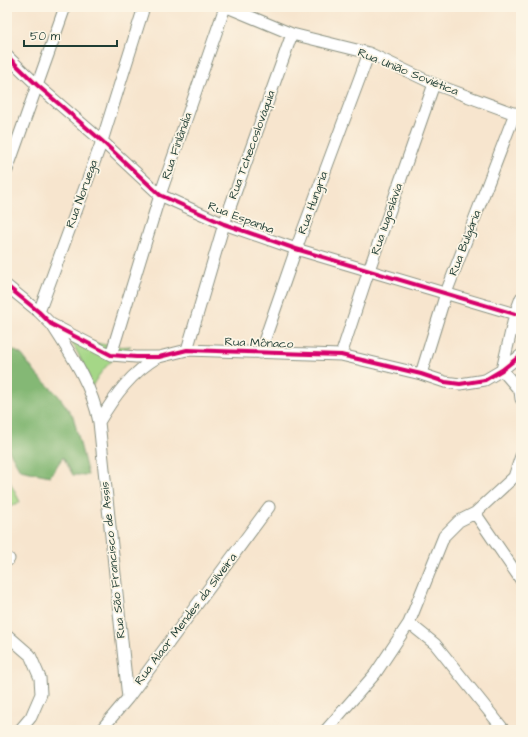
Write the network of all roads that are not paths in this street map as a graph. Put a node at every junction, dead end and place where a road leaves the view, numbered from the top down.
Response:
1 (65, 7) edge
2 (144, 7) edge
3 (226, 7) edge
4 (292, 34) junction
5 (369, 53) junction
6 (7, 56) edge
7 (434, 84) junction
8 (38, 85) junction
9 (518, 115) edge
10 (102, 141) junction
11 (7, 170) edge
12 (160, 195) junction
13 (224, 224) junction
14 (296, 249) junction
15 (369, 270) junction
16 (7, 286) edge
17 (446, 292) junction
18 (521, 298) edge
19 (39, 312) junction
20 (515, 314) junction
21 (52, 324) junction
22 (187, 350) junction
23 (260, 353) junction
24 (111, 355) junction
25 (341, 355) junction
26 (521, 355) edge
27 (159, 356) junction
28 (502, 370) junction
29 (421, 374) junction
30 (521, 399) edge
31 (99, 422) junction
32 (521, 456) edge
33 (517, 475) edge
34 (269, 507) dead end
35 (475, 512) junction
36 (521, 580) edge
37 (410, 623) junction
38 (7, 635) edge
39 (128, 698) junction
40 (20, 730) edge
41 (101, 730) edge
42 (326, 730) edge
43 (504, 730) edge

1 - 8 street
2 - 10 street, Rua Noruega
3 - 4 street, Rua União Soviética
3 - 12 street, Rua Finlândia
4 - 5 street, Rua União Soviética
4 - 13 street, Rua Tchecoslováquia
5 - 7 street, Rua União Soviética
5 - 14 street, Rua Hungria
6 - 8 street, Rua Espanha
7 - 9 street, Rua União Soviética
7 - 15 street, Rua Iugoslávia
8 - 10 street, Rua Espanha
8 - 11 street
9 - 17 street, Rua Bulgária
10 - 12 street, Rua Espanha
10 - 19 street, Rua Noruega
12 - 13 street, Rua Espanha
12 - 24 street, Rua Finlândia
13 - 14 street, Rua Espanha
13 - 22 street, Rua Tchecoslováquia
14 - 15 street, Rua Espanha
14 - 23 street, Rua Hungria
15 - 17 street, Rua Espanha
15 - 25 street, Rua Iugoslávia
16 - 19 street, Rua Mônaco
17 - 20 street, Rua Espanha
17 - 29 street, Rua Bulgária
18 - 20 street
19 - 21 street, Rua Mônaco
20 - 28 street
21 - 24 street, Rua Mônaco
21 - 31 street, Rua São Francisco de Assis
22 - 23 street, Rua Mônaco
22 - 27 street, Rua Mônaco
23 - 25 street, Rua Mônaco
24 - 27 street, Rua Mônaco
25 - 29 street, Rua Mônaco
26 - 28 street, Rua Mônaco
27 - 31 street
28 - 29 street, Rua Mônaco
28 - 30 street
31 - 39 street, Rua São Francisco de Assis
32 - 33 street
33 - 35 street
34 - 39 street, Rua Alaor Mendes da Silveira
35 - 36 street
35 - 37 street
37 - 42 street
37 - 43 street
38 - 40 street
39 - 41 street, Rua Alaor Mendes da Silveira

